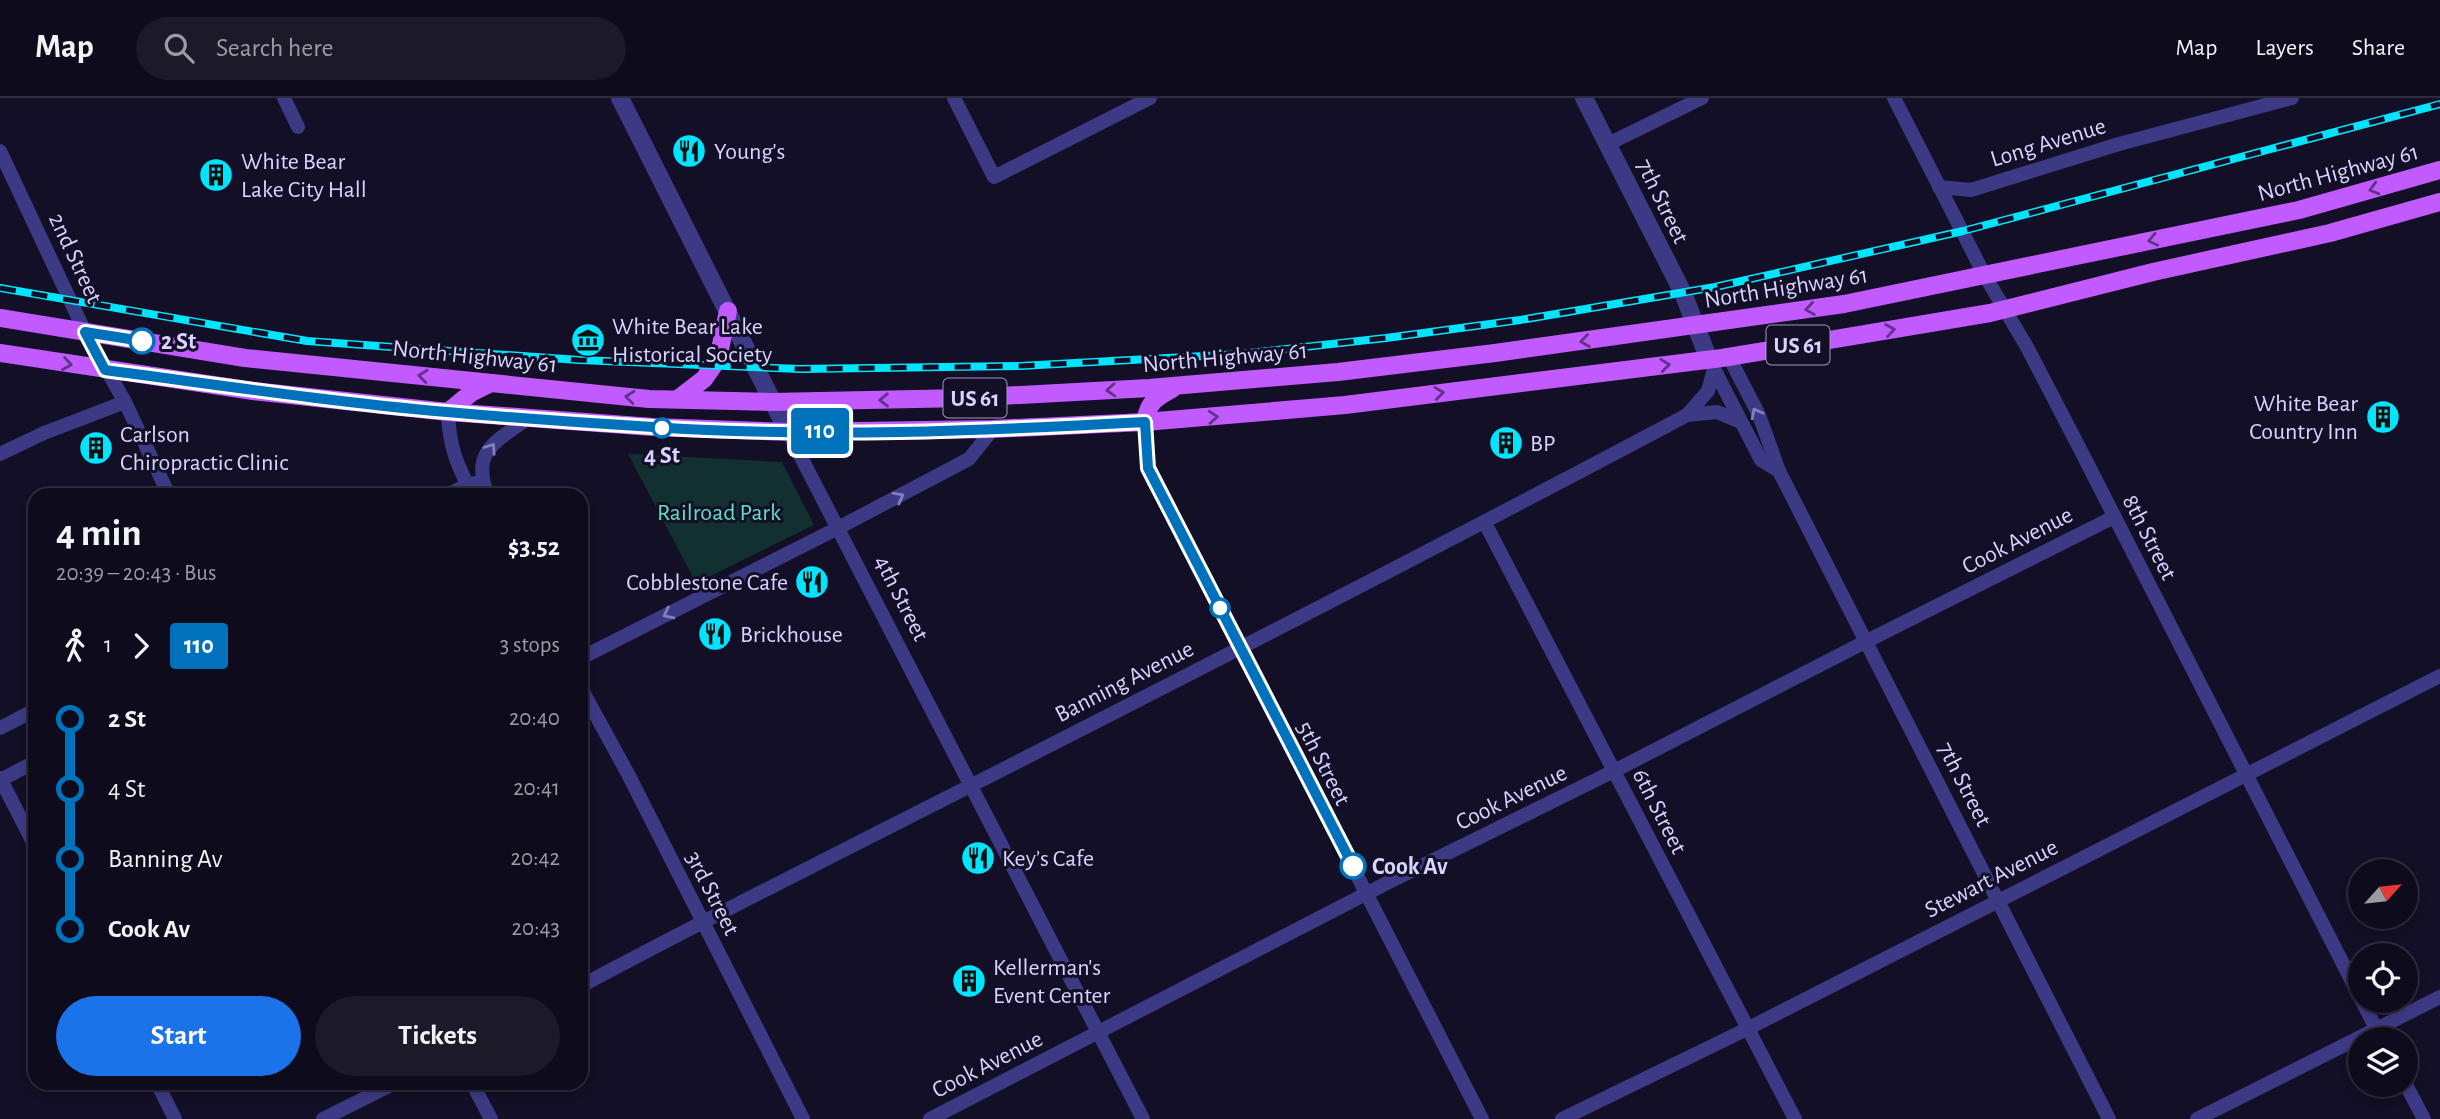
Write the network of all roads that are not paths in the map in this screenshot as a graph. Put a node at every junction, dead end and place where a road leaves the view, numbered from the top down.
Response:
1 (284, 98) edge
2 (620, 98) edge
3 (954, 98) edge
4 (1150, 98) edge
5 (1584, 98) edge
6 (1702, 98) edge
7 (1894, 98) edge
8 (2292, 98) edge
9 (298, 127) dead end
10 (1608, 144) junction
11 (0, 151) edge
12 (2440, 170) edge
13 (1939, 187) junction
14 (2440, 202) edge
15 (1985, 276) junction
16 (2004, 310) junction
17 (728, 311) junction
18 (0, 318) edge
19 (1696, 325) junction
20 (85, 332) junction
21 (0, 353) edge
22 (1729, 357) junction
23 (1711, 364) junction
24 (105, 370) junction
25 (491, 383) junction
26 (1179, 386) junction
27 (678, 399) junction
28 (125, 402) junction
29 (772, 402) junction
30 (448, 412) junction
31 (1687, 415) junction
32 (530, 417) junction
33 (1145, 422) junction
34 (1741, 422) junction
35 (993, 429) junction
36 (788, 432) junction
37 (0, 454) edge
38 (1779, 471) junction
39 (166, 488) edge
40 (469, 488) edge
41 (486, 488) edge
42 (2113, 517) junction
43 (1485, 523) junction
44 (838, 528) junction
45 (1865, 642) junction
46 (1239, 647) junction
47 (588, 654) edge
48 (2440, 676) edge
49 (588, 701) edge
50 (28, 714) edge
51 (0, 728) edge
52 (28, 765) edge
53 (1615, 771) junction
54 (2246, 774) junction
55 (0, 779) edge
56 (972, 785) junction
57 (28, 833) edge
58 (1367, 893) junction
59 (1996, 900) junction
60 (702, 921) junction
61 (2348, 974) edge
62 (588, 982) edge
63 (2440, 997) edge
64 (2391, 1027) edge
65 (1746, 1029) junction
66 (1099, 1033) junction
67 (2348, 1048) edge
68 (160, 1090) edge
69 (381, 1090) edge
70 (476, 1090) edge
71 (2412, 1097) edge
72 (175, 1119) edge
73 (323, 1119) edge
74 (491, 1119) edge
75 (803, 1119) edge
76 (930, 1119) edge
77 (1143, 1119) edge
78 (1482, 1119) edge
79 (1562, 1119) edge
80 (1795, 1119) edge
81 (2109, 1119) edge
82 (2197, 1119) edge
83 (2424, 1119) edge

1 - 9 street
2 - 17 street, 4th Street
3 - 4 street
5 - 10 street, 7th Street
6 - 10 street
7 - 13 street, 8th Street
8 - 13 street, Long Avenue
10 - 19 street, 7th Street
11 - 20 street, 2nd Street
12 -> 15 main road, North Highway 61 / US 61
13 - 15 street, 8th Street
14 - 16 main road, US 61
15 - 16 street, 8th Street
15 -> 19 main road, North Highway 61 / US 61
22 -> 16 main road, US 61
16 - 42 street, 8th Street
17 - 27 main road
17 - 29 street, 4th Street
18 - 20 main road, North Highway 61 / US 61
19 - 22 street, 7th Street
19 - 23 street, 7th Street
19 -> 26 main road, North Highway 61 / US 61
20 - 24 street, 2nd Street
25 -> 20 main road, North Highway 61 / US 61
21 -> 24 main road, US 61
22 - 23 main road, US 61
38 -> 22 street, 7th Street
23 - 31 street, Banning Avenue
33 -> 23 main road, US 61
23 - 34 street, 7th Street
24 - 28 street, 2nd Street
24 - 30 main road, US 61
27 -> 25 main road, North Highway 61 / US 61
25 - 30 main road
26 -> 29 main road, North Highway 61 / US 61
26 - 33 main road
27 - 29 main road, North Highway 61 / US 61
28 - 37 street
28 - 39 street, 2nd Street
29 - 36 street, 4th Street
30 - 32 main road, US 61
30 - 40 street
31 - 34 street, Banning Avenue
31 - 43 street, Banning Avenue
32 - 36 main road, US 61
41 -> 32 street
33 - 35 main road, US 61
33 - 46 street, 5th Street
34 - 38 street, 7th Street
35 - 36 main road, US 61
44 -> 35 street
36 - 44 street, 4th Street
38 - 45 street, 7th Street
42 - 45 street, Cook Avenue
42 - 54 street, 8th Street
43 - 46 street, Banning Avenue
43 - 53 street, 6th Street
44 -> 47 street
44 - 56 street, 4th Street
45 - 53 street, Cook Avenue
45 - 59 street, 7th Street
46 - 56 street, Banning Avenue
46 - 58 street, 5th Street
48 - 54 street, Stewart Avenue
49 - 60 street, 3rd Street
50 - 51 street
52 - 55 street
53 - 58 street, Cook Avenue
53 - 65 street, 6th Street
54 - 59 street, Stewart Avenue
54 - 61 street, 8th Street
55 - 57 street
56 - 60 street, Banning Avenue
56 - 66 street, 4th Street
58 - 66 street, Cook Avenue
58 - 78 street, 5th Street
59 - 65 street, Stewart Avenue
59 - 81 street, 7th Street
60 - 62 street, Banning Avenue
60 - 75 street, 3rd Street
63 - 64 street
65 - 79 street, Stewart Avenue
65 - 80 street, 6th Street
66 - 76 street, Cook Avenue
66 - 77 street, 4th Street
67 - 82 street
68 - 72 street
69 - 73 street
70 - 74 street
71 - 83 street

